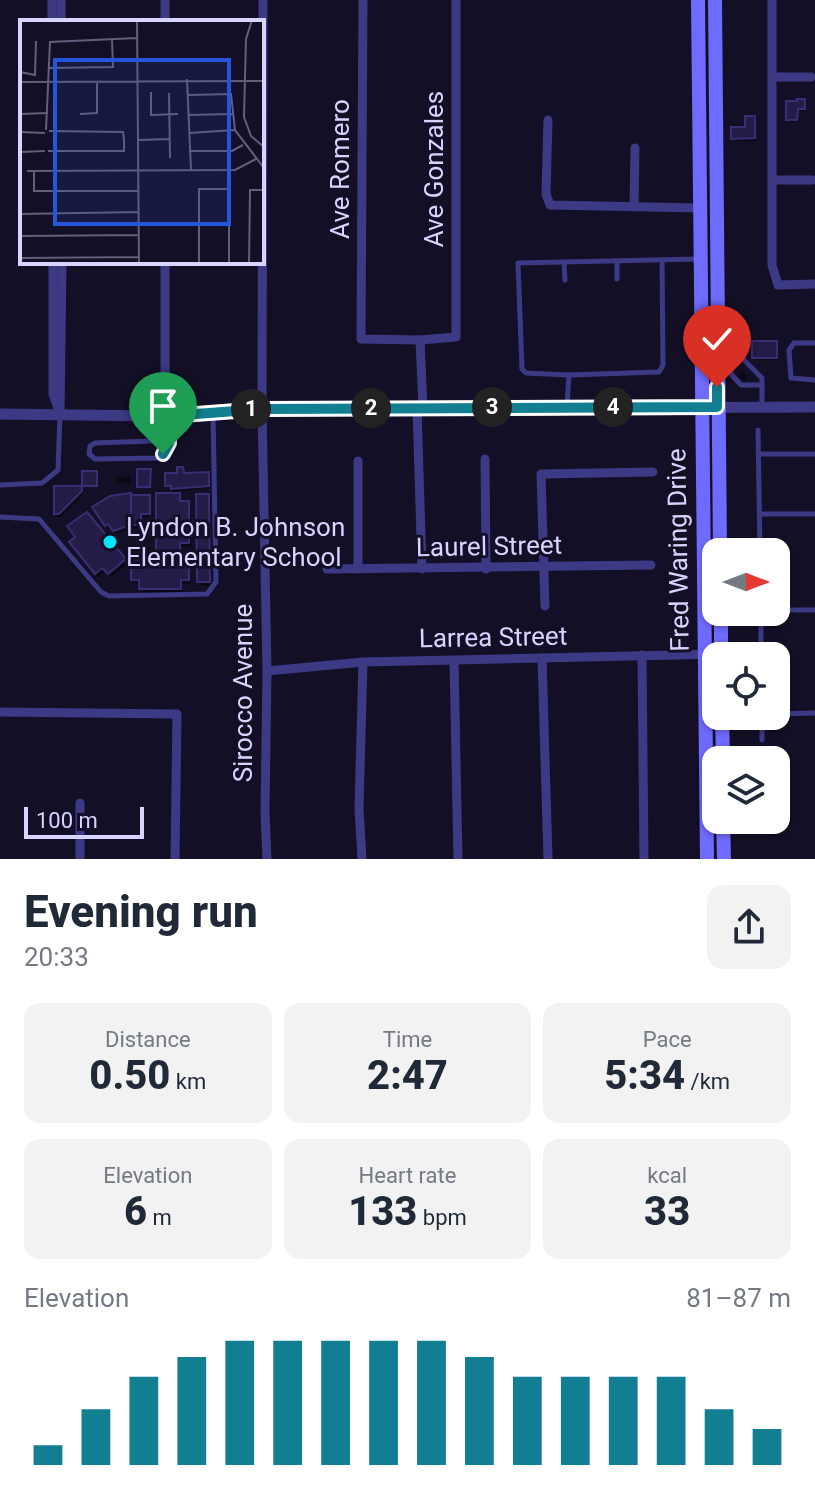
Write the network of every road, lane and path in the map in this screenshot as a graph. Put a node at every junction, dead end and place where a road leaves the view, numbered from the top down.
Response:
1 (263, 0) edge
2 (363, 0) edge
3 (456, 0) edge
4 (698, 0) edge
5 (715, 0) edge
6 (772, 0) edge
7 (263, 20) edge
8 (773, 77) junction
9 (811, 77) dead end
10 (699, 96) junction
11 (717, 96) junction
12 (548, 120) dead end
13 (635, 148) dead end
14 (773, 180) junction
15 (813, 180) edge
16 (634, 207) junction
17 (700, 208) junction
18 (700, 259) junction
19 (662, 260) junction
20 (617, 261) junction
21 (564, 262) junction
22 (53, 264) edge
23 (62, 264) edge
24 (165, 264) edge
25 (262, 264) edge
26 (617, 279) dead end
27 (565, 280) dead end
28 (815, 284) edge
29 (420, 340) junction
30 (815, 343) edge
31 (724, 357) junction
32 (569, 375) junction
33 (815, 380) edge
34 (762, 385) junction
35 (567, 407) junction
36 (700, 407) junction
37 (717, 407) junction
38 (762, 407) junction
39 (815, 407) edge
40 (420, 408) junction
41 (262, 409) junction
42 (213, 412) junction
43 (0, 414) edge
44 (60, 414) junction
45 (164, 416) junction
46 (758, 430) dead end
47 (759, 454) junction
48 (815, 454) edge
49 (485, 459) dead end
50 (358, 461) dead end
51 (653, 472) dead end
52 (0, 485) edge
53 (760, 514) junction
54 (815, 514) edge
55 (0, 517) edge
56 (720, 538) edge
57 (760, 538) edge
58 (651, 565) dead end
59 (544, 567) junction
60 (327, 569) dead end
61 (358, 569) junction
62 (422, 569) junction
63 (486, 569) junction
64 (545, 606) dead end
65 (790, 610) edge
66 (815, 610) edge
67 (704, 642) edge
68 (702, 654) edge
69 (642, 655) junction
70 (542, 658) junction
71 (454, 661) junction
72 (363, 662) junction
73 (267, 671) junction
74 (0, 712) edge
75 (815, 713) edge
76 (790, 714) edge
77 (705, 730) edge
78 (762, 730) edge
79 (762, 740) dead end
80 (80, 803) dead end
81 (723, 834) edge
82 (80, 859) edge
83 (175, 859) edge
84 (267, 859) edge
85 (362, 859) edge
86 (458, 859) edge
87 (548, 859) edge
88 (644, 859) edge
89 (707, 859) edge
90 (724, 859) edge

1 - 7 street, Sirocco Avenue
2 - 29 street, Ave Romero
3 - 29 street, Ave Gonzales
4 - 10 main road, Fred Waring Drive
5 - 11 main road, Fred Waring Drive
6 - 8 street
8 - 9 street
8 - 14 street
10 - 11 main road
10 - 17 main road, Fred Waring Drive
11 - 31 main road, Fred Waring Drive
12 - 16 street
13 - 16 street
14 - 15 street
14 - 28 street
16 - 17 street
17 - 18 main road, Fred Waring Drive
18 - 19 lane
18 - 36 main road, Fred Waring Drive
19 - 20 lane
19 - 32 lane
20 - 21 lane
20 - 26 lane
21 - 27 lane
21 - 32 lane
22 - 44 street
23 - 44 street
24 - 45 street
25 - 41 street, Sirocco Avenue
29 - 40 street
30 - 33 lane
31 - 34 lane
31 - 34 lane
31 - 37 main road, Fred Waring Drive
32 - 35 lane
34 - 38 lane
35 - 36 street
35 - 40 street
36 - 37 street
36 - 67 main road, Fred Waring Drive
37 - 38 street
37 - 56 main road, Fred Waring Drive
38 - 39 street
40 - 41 street
40 - 62 street
41 - 42 street
41 - 73 street, Sirocco Avenue
42 - 45 street
42 - 55 lane
43 - 44 street
44 - 45 street
44 - 52 lane
45 - 45 lane
46 - 47 lane
47 - 48 lane
47 - 53 lane
49 - 63 street
50 - 61 street
51 - 59 street
53 - 54 lane
53 - 57 lane
58 - 59 street, Laurel Street
59 - 63 street, Laurel Street
59 - 64 street
60 - 61 street, Laurel Street
61 - 62 street, Laurel Street
62 - 63 street, Laurel Street
65 - 66 lane
68 - 69 street, Larrea Street
69 - 70 street, Larrea Street
69 - 88 street
70 - 71 street, Larrea Street
70 - 87 street
71 - 72 street, Larrea Street
71 - 86 street
72 - 73 street, Larrea Street
72 - 85 street
73 - 84 street, Sirocco Avenue
74 - 83 street
75 - 76 lane
77 - 89 main road, Fred Waring Drive
78 - 79 lane
80 - 82 street
81 - 90 main road

